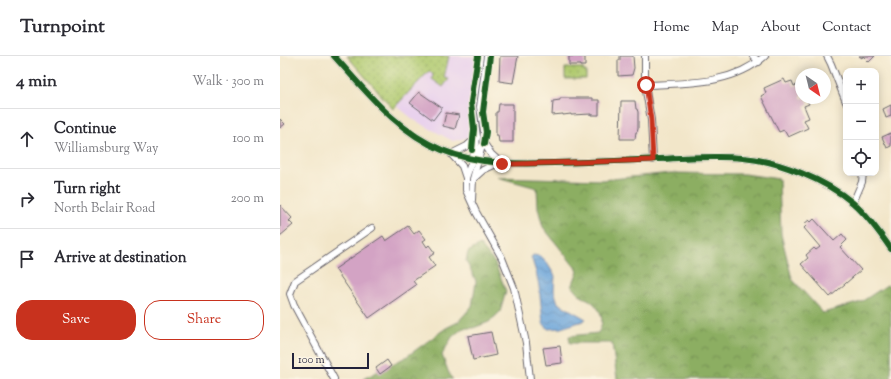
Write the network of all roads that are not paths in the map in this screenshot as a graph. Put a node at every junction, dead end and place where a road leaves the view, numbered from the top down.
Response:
1 (334, 56) edge
2 (480, 56) edge
3 (488, 56) edge
4 (645, 56) edge
5 (753, 56) edge
6 (765, 56) edge
7 (827, 56) edge
8 (759, 62) junction
9 (646, 85) junction
10 (475, 93) junction
11 (482, 94) junction
12 (843, 94) edge
13 (477, 137) junction
14 (483, 142) junction
15 (451, 154) junction
16 (475, 159) junction
17 (653, 160) junction
18 (500, 163) junction
19 (863, 176) edge
20 (470, 179) junction
21 (853, 203) junction
22 (372, 228) dead end
23 (891, 249) edge
24 (334, 379) edge
25 (530, 379) edge

1 - 15 street
2 - 10 street
3 - 11 street
4 - 9 street
5 - 8 street
6 - 8 street
7 - 12 street
8 - 9 street
9 - 17 street
10 - 11 street
10 - 13 street
11 - 14 street
13 - 15 street
13 - 16 street
14 - 16 street
14 - 18 street
15 - 16 street
15 - 20 street
16 - 18 street
16 - 20 street
17 - 18 street
17 - 21 street
18 - 20 street
19 - 21 street
20 - 25 street
21 - 23 street
22 - 24 street

